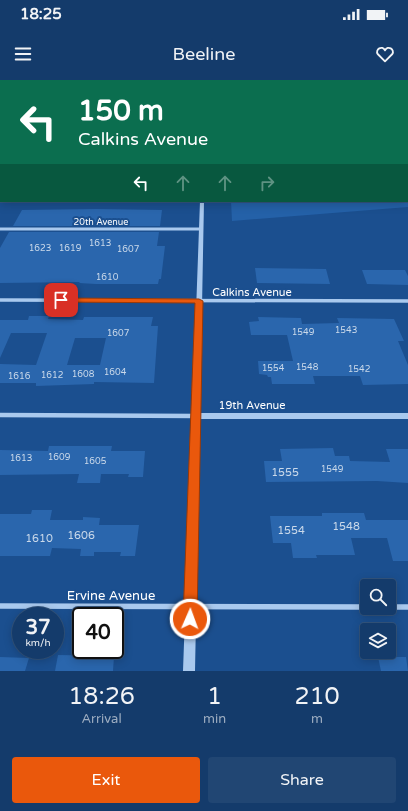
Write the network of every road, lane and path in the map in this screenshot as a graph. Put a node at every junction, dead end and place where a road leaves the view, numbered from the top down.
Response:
1 (202, 202) edge
2 (201, 229) junction
3 (0, 230) edge
4 (0, 300) edge
5 (199, 301) junction
6 (408, 301) edge
7 (0, 415) edge
8 (196, 416) junction
9 (408, 416) edge
10 (0, 606) edge
11 (191, 606) junction
12 (360, 607) edge
13 (396, 607) edge
14 (408, 607) edge
15 (189, 671) edge

1 - 2 street
2 - 3 street, 20th Avenue
2 - 5 street
4 - 5 street, Calkins Avenue
5 - 6 street, Calkins Avenue
5 - 8 street
7 - 8 street, 19th Avenue
8 - 9 street, 19th Avenue
8 - 11 street
10 - 11 street, Ervine Avenue
11 - 12 street, Ervine Avenue
11 - 15 street
13 - 14 street

